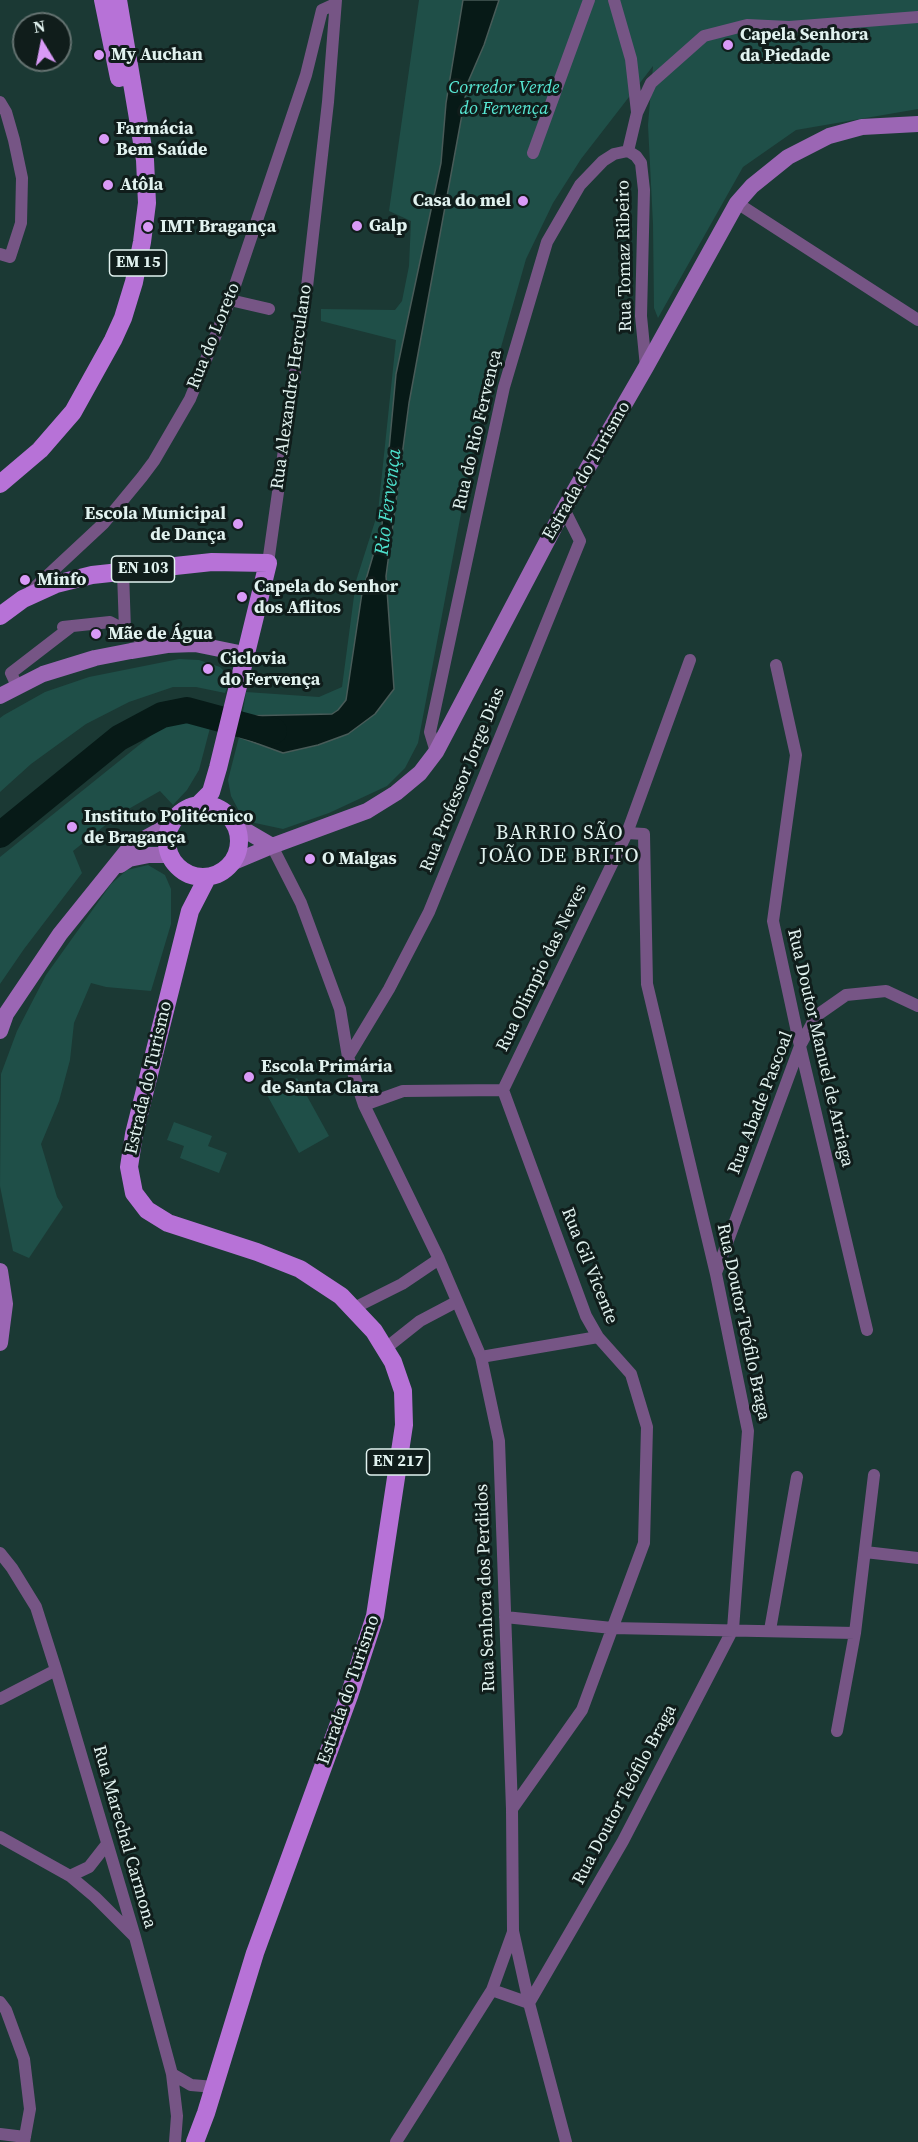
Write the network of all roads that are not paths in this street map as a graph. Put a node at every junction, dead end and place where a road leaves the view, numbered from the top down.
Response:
1 (103, 0) edge
2 (118, 0) edge
3 (589, 0) edge
4 (614, 0) edge
5 (336, 2) edge
6 (918, 17) edge
7 (0, 102) edge
8 (637, 113) junction
9 (918, 124) edge
10 (628, 151) junction
11 (533, 153) dead end
12 (738, 203) junction
13 (0, 254) edge
14 (230, 300) junction
15 (269, 309) dead end
16 (918, 320) edge
17 (646, 367) junction
18 (0, 470) edge
19 (0, 484) edge
20 (564, 509) junction
21 (268, 563) junction
22 (123, 572) junction
23 (22, 599) junction
24 (0, 616) edge
25 (125, 630) junction
26 (157, 647) junction
27 (244, 654) junction
28 (690, 660) dead end
29 (776, 665) dead end
30 (18, 686) junction
31 (0, 696) edge
32 (436, 752) junction
33 (218, 768) junction
34 (198, 805) junction
35 (233, 821) junction
36 (171, 824) junction
37 (627, 833) junction
38 (272, 846) junction
39 (169, 855) junction
40 (234, 862) junction
41 (114, 868) junction
42 (182, 871) junction
43 (207, 878) junction
44 (190, 911) junction
45 (918, 1006) edge
46 (0, 1031) edge
47 (800, 1046) junction
48 (348, 1056) junction
49 (503, 1090) junction
50 (363, 1105) junction
51 (439, 1259) junction
52 (0, 1271) edge
53 (716, 1274) junction
54 (456, 1302) junction
55 (354, 1308) junction
56 (867, 1330) dead end
57 (598, 1337) junction
58 (0, 1343) edge
59 (386, 1348) junction
60 (482, 1357) junction
61 (874, 1475) dead end
62 (797, 1478) dead end
63 (865, 1552) junction
64 (0, 1554) edge
65 (918, 1558) edge
66 (505, 1617) junction
67 (612, 1628) junction
68 (734, 1629) junction
69 (770, 1630) junction
70 (855, 1632) junction
71 (56, 1670) junction
72 (0, 1699) edge
73 (837, 1731) dead end
74 (512, 1809) junction
75 (0, 1837) edge
76 (107, 1844) junction
77 (70, 1876) junction
78 (513, 1931) junction
79 (135, 1937) junction
80 (492, 1990) junction
81 (0, 2002) edge
82 (529, 2003) junction
83 (172, 2074) junction
84 (214, 2087) junction
85 (0, 2134) edge
86 (25, 2139) edge
87 (400, 2140) edge
88 (175, 2142) edge
89 (195, 2142) edge
90 (566, 2142) edge

1 - 18 main road, EM 15
2 - 19 main road, EM 15
3 - 11 street
4 - 8 street
5 - 14 street, Rua do Loreto
5 - 21 street, Rua Alexandre Herculano
6 - 8 street
7 - 13 street
8 - 10 street
9 - 12 street, Estrada do Turismo
10 - 17 street, Rua Tomaz Ribeiro
10 - 32 street, Rua do Rio Fervença
12 - 16 street
12 - 17 street, Estrada do Turismo
14 - 15 street
14 - 23 street, Rua do Loreto
17 - 20 street, Estrada do Turismo
20 - 32 street, Estrada do Turismo
20 - 48 street, Rua Professor Jorge Dias
21 - 22 main road, EN 103
21 - 27 main road, Rua Alexandre Herculano
22 - 23 main road, EN 103
22 - 25 street
23 - 24 main road, Rua do Loreto / EN 103
25 - 26 street
25 - 30 street
26 - 27 street
26 - 30 street
27 - 33 main road, Rua Alexandre Herculano
28 - 37 street, Rua Olimpio das Neves
29 - 47 street, Rua Doutor Manuel de Arriaga
30 - 31 street
32 - 38 street, Estrada do Turismo
33 - 34 main road, Rua Alexandre Herculano
33 - 35 main road, Rua Alexandre Herculano
34 - 35 main road
34 - 36 main road
35 - 38 street
35 - 40 main road
36 - 39 main road
36 - 41 street
37 - 49 street, Rua Olimpio das Neves
37 - 53 street, Rua Doutor Teófilo Braga
38 - 40 street, Estrada do Turismo
38 - 48 street, Rua Senhora dos Perdidos
39 - 41 street
39 - 42 main road
40 - 43 main road
41 - 46 street
42 - 43 main road
42 - 44 main road, Estrada do Turismo / EN 217
43 - 44 main road, Estrada do Turismo / EN 217
44 - 55 main road, Estrada do Turismo / EN 217
45 - 47 street, Rua Abade Pascoal
47 - 53 street, Rua Abade Pascoal
47 - 56 street, Rua Doutor Manuel de Arriaga
48 - 50 street, Rua Senhora dos Perdidos
49 - 50 street
49 - 57 street, Rua Gil Vicente
50 - 51 street, Rua Senhora dos Perdidos
51 - 54 street, Rua Senhora dos Perdidos
51 - 55 street
52 - 58 street
53 - 68 street, Rua Doutor Teófilo Braga
54 - 59 street
54 - 60 street, Rua Senhora dos Perdidos
55 - 59 main road, Estrada do Turismo / EN 217
57 - 60 street
57 - 67 street, Rua Gil Vicente
59 - 84 main road, Estrada do Turismo / EN 217
60 - 66 street, Rua Senhora dos Perdidos
61 - 63 street
62 - 69 street
63 - 65 street
63 - 70 street
64 - 71 street, Rua Marechal Carmona
66 - 67 street
66 - 74 street, Rua Senhora dos Perdidos
67 - 68 street
67 - 74 street, Rua Gil Vicente
68 - 69 street
68 - 82 street, Rua Doutor Teófilo Braga
69 - 70 street
70 - 73 street
71 - 72 street
71 - 76 street, Rua Marechal Carmona
74 - 78 street, Rua Senhora dos Perdidos
75 - 77 street
76 - 77 street
76 - 79 street, Rua Marechal Carmona
77 - 79 street
78 - 80 street
78 - 82 street, Rua Senhora dos Perdidos
79 - 83 street, Rua Marechal Carmona
80 - 82 street
80 - 87 street
81 - 86 street
82 - 90 street, Rua Senhora dos Perdidos
83 - 84 street
83 - 88 street, Rua Marechal Carmona
84 - 89 main road, Estrada do Turismo / EN 217
85 - 86 street

